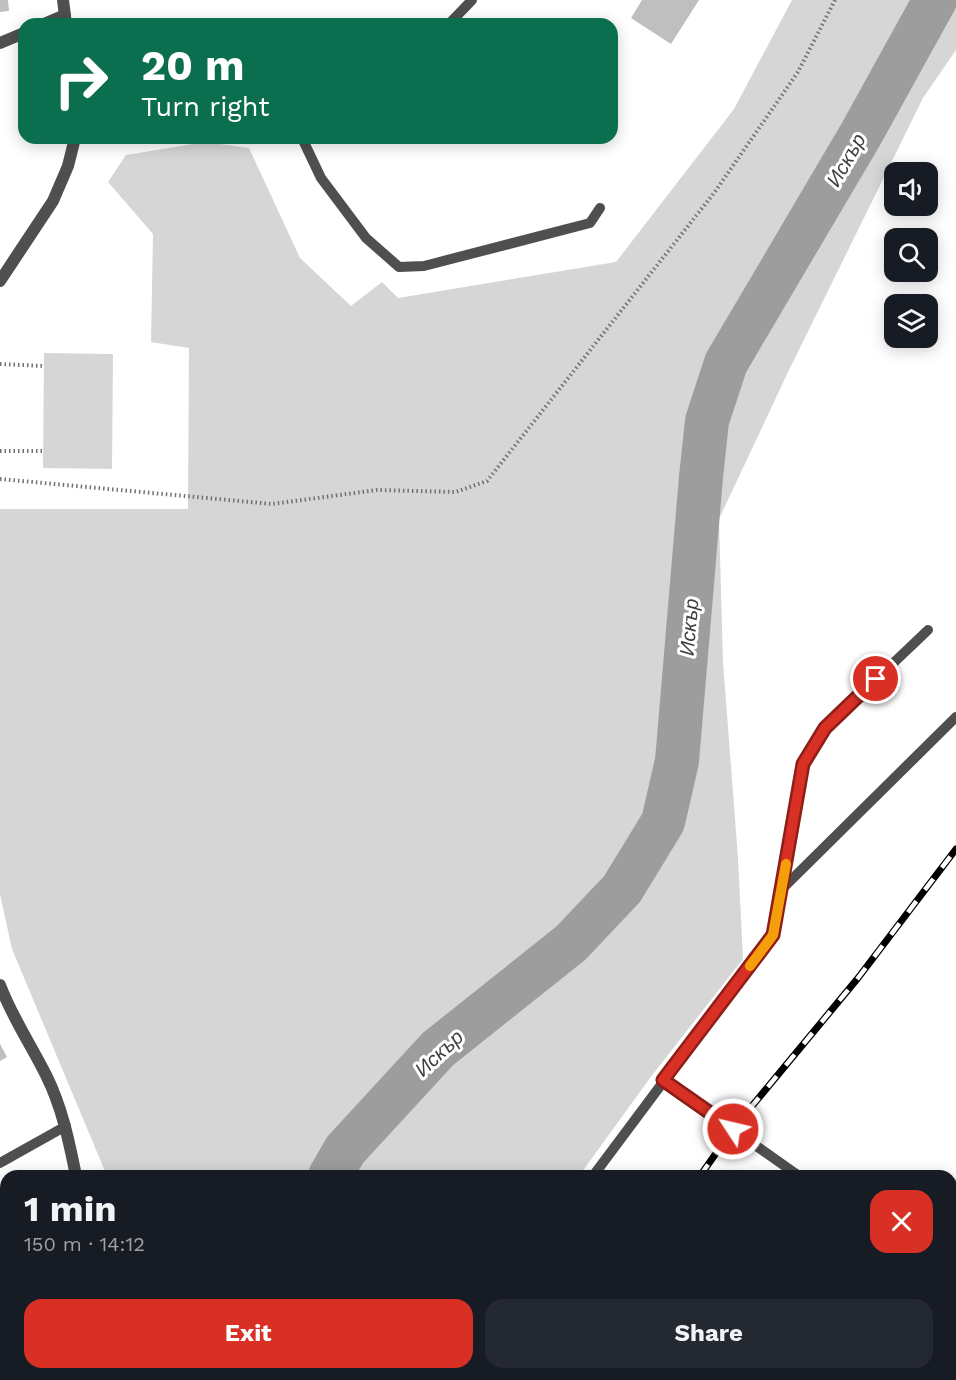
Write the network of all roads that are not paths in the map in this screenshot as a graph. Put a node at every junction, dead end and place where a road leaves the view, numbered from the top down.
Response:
1 (63, 0) edge
2 (472, 0) edge
3 (65, 18) edge
4 (455, 18) edge
5 (18, 36) edge
6 (0, 43) edge
7 (74, 144) edge
8 (306, 144) edge
9 (600, 208) dead end
10 (0, 281) edge
11 (928, 630) dead end
12 (956, 717) edge
13 (782, 889) junction
14 (0, 985) edge
15 (2, 995) edge
16 (663, 1080) junction
17 (66, 1126) junction
18 (0, 1163) edge
19 (75, 1170) edge
20 (597, 1170) edge
21 (790, 1170) edge

1 - 3 street
2 - 4 lane
5 - 6 street
7 - 10 street
8 - 9 lane
11 - 13 lane
12 - 13 lane
13 - 16 lane
14 - 15 street
15 - 17 street
16 - 20 lane
16 - 21 lane
17 - 18 lane
17 - 19 street

